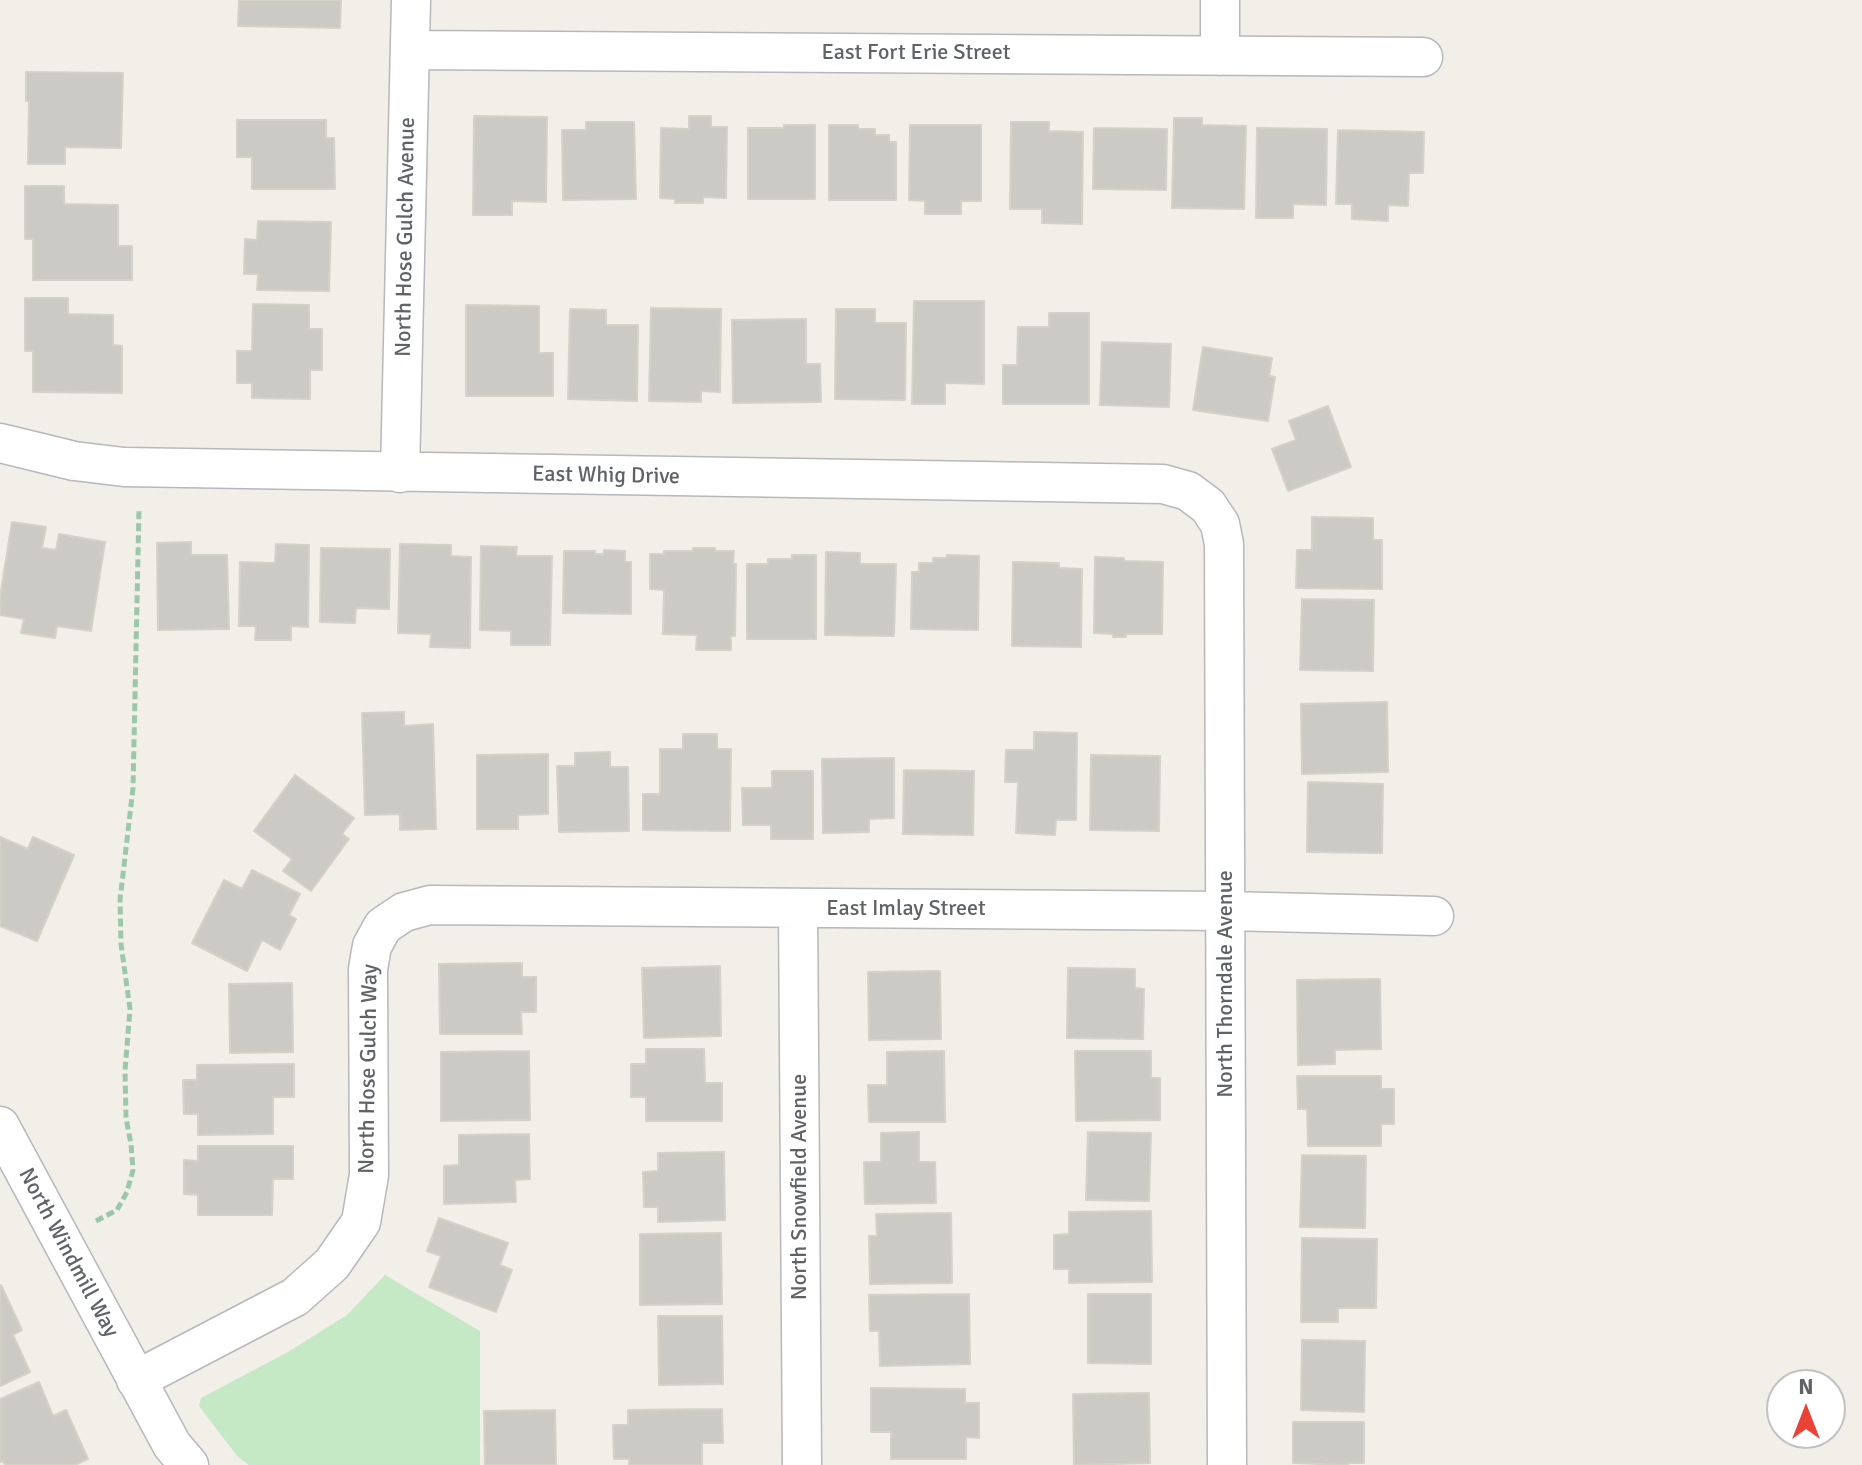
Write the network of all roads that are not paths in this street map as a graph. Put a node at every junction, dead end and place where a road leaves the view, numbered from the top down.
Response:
1 (411, 0) edge
2 (1220, 0) edge
3 (410, 50) junction
4 (1220, 56) junction
5 (1423, 57) dead end
6 (0, 443) edge
7 (400, 473) junction
8 (1208, 506) joint
9 (798, 908) junction
10 (1226, 911) junction
11 (1434, 916) dead end
12 (383, 926) joint
13 (0, 1126) edge
14 (136, 1380) junction
15 (189, 1465) edge
16 (802, 1465) edge
17 (1227, 1465) edge

1 - 3 street, North Hose Gulch Avenue
2 - 4 street
3 - 4 street, East Fort Erie Street
3 - 7 street, North Hose Gulch Avenue
4 - 5 street, East Fort Erie Street
6 - 7 street, East Whig Drive
7 - 8 street, East Whig Drive
8 - 10 street, North Thorndale Avenue
9 - 10 street, East Imlay Street
9 - 12 street, East Imlay Street
9 - 16 street, North Snowfield Avenue
10 - 11 street, East Imlay Street
10 - 17 street, North Thorndale Avenue
12 - 14 street, North Hose Gulch Way
13 - 14 street, North Windmill Way
14 - 15 street, North Windmill Way

